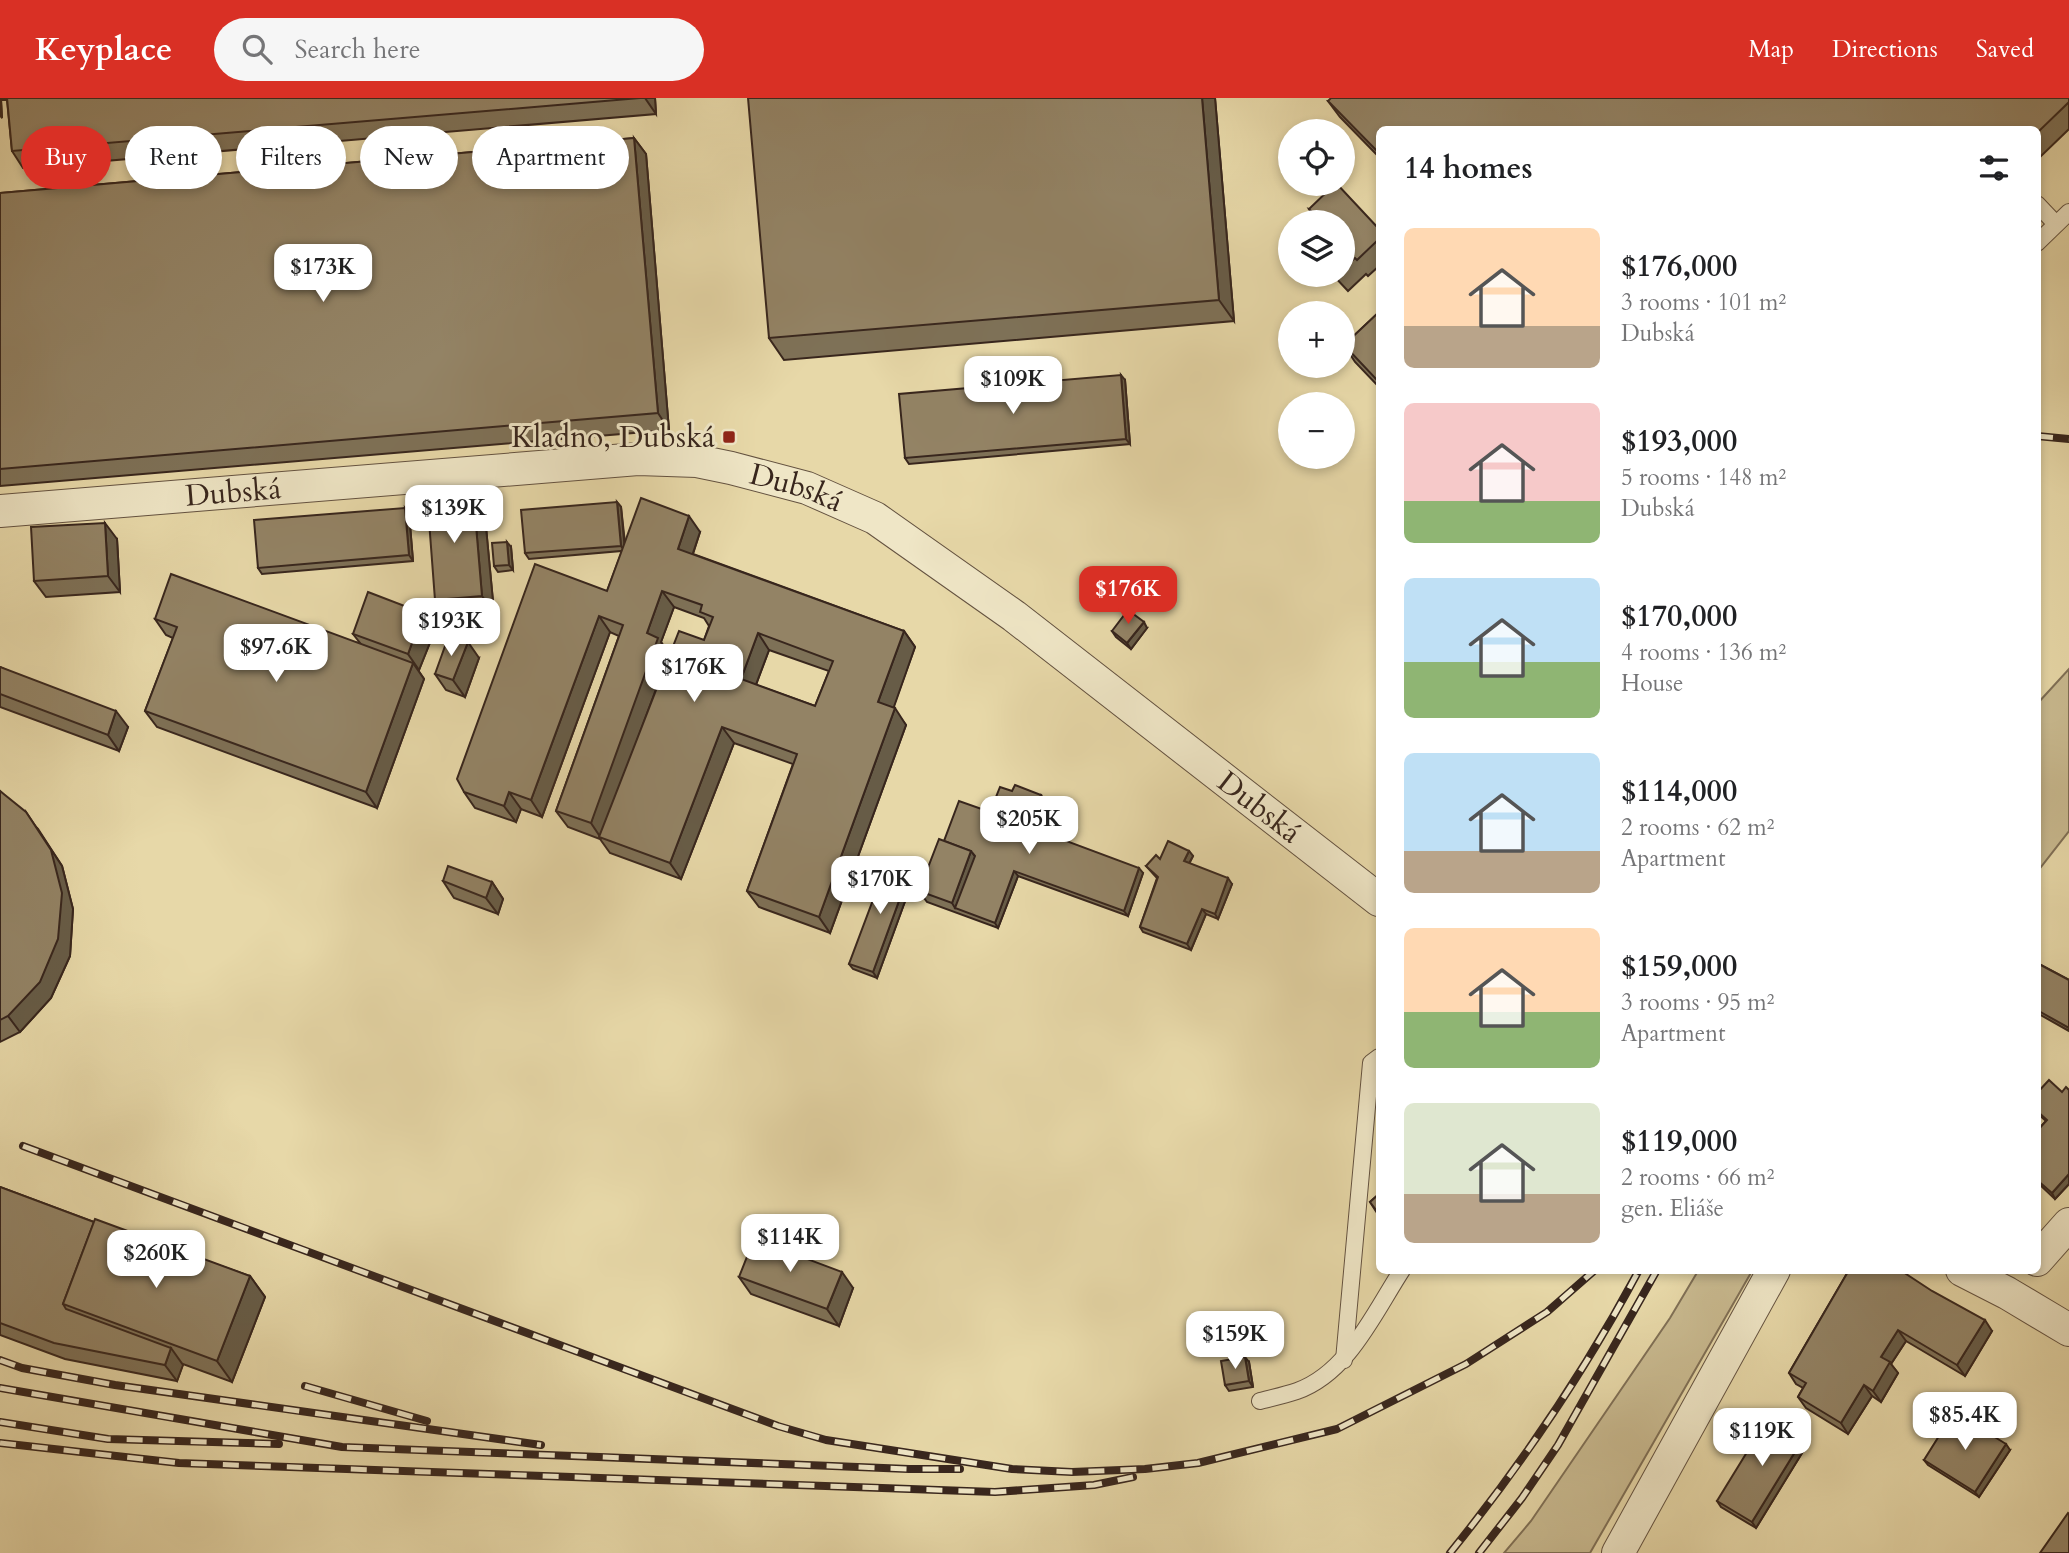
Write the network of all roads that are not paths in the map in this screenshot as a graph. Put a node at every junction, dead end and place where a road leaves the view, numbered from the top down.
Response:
1 (2041, 208) edge
2 (2069, 212) edge
3 (2056, 224) junction
4 (2041, 239) edge
5 (0, 511) edge
6 (1376, 899) edge
7 (1376, 1059) edge
8 (2069, 1224) edge
9 (2041, 1256) edge
10 (1399, 1274) edge
11 (1772, 1274) edge
12 (1980, 1274) edge
13 (2017, 1282) edge
14 (2069, 1330) edge
15 (1344, 1360) junction
16 (1260, 1401) dead end
17 (1618, 1553) edge

1 - 3 lane
2 - 3 lane
3 - 4 lane
5 - 6 street, Dubská
7 - 15 lane
8 - 9 street
10 - 15 lane
11 - 17 street
12 - 13 street
13 - 14 street
15 - 16 lane

